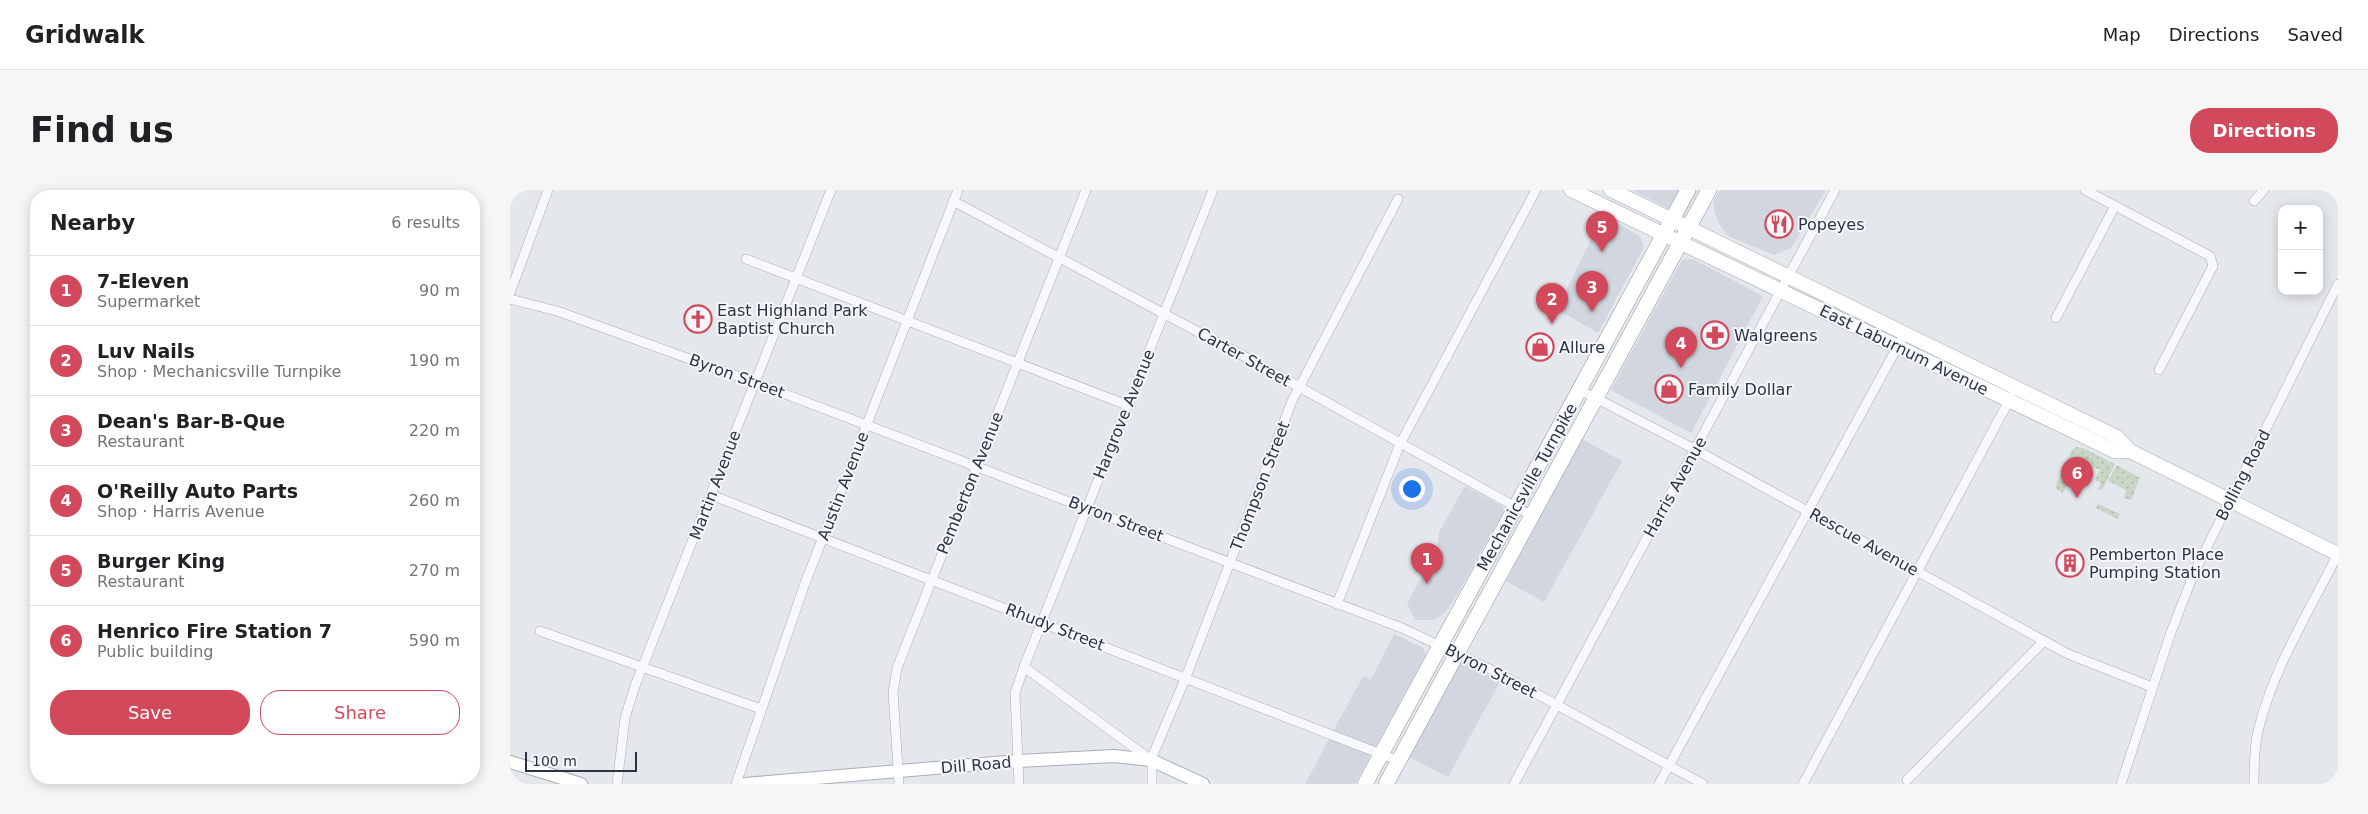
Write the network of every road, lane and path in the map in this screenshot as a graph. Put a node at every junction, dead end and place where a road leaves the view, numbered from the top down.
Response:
1 (548, 190) edge
2 (831, 190) edge
3 (958, 190) edge
4 (1086, 190) edge
5 (1213, 190) edge
6 (1536, 190) edge
7 (1572, 190) edge
8 (1611, 190) edge
9 (1688, 190) edge
10 (1709, 190) edge
11 (1835, 190) edge
12 (2084, 190) edge
13 (2264, 190) edge
14 (1398, 199) dead end
15 (953, 201) junction
16 (2254, 201) dead end
17 (2115, 206) junction
18 (1672, 220) junction
19 (1688, 228) junction
20 (1664, 234) junction
21 (1680, 242) junction
22 (1059, 258) junction
23 (746, 259) dead end
24 (1789, 278) junction
25 (797, 279) junction
26 (2338, 284) edge
27 (1782, 292) junction
28 (510, 294) edge
29 (510, 299) edge
30 (1164, 314) junction
31 (2056, 318) dead end
32 (908, 321) junction
33 (1904, 333) junction
34 (1897, 348) junction
35 (1018, 363) junction
36 (2159, 370) dead end
37 (756, 383) junction
38 (1298, 387) junction
39 (2016, 387) junction
40 (1580, 390) junction
41 (1596, 398) junction
42 (2009, 401) junction
43 (1127, 405) junction
44 (867, 425) junction
45 (1400, 444) junction
46 (1696, 450) junction
47 (2130, 450) junction
48 (977, 466) junction
49 (711, 495) junction
50 (2230, 500) junction
51 (1516, 507) junction
52 (1086, 508) junction
53 (1808, 511) junction
54 (1532, 516) junction
55 (823, 537) junction
56 (2338, 554) edge
57 (1230, 563) junction
58 (1918, 571) junction
59 (932, 580) junction
60 (1337, 604) junction
61 (1042, 622) junction
62 (540, 631) dead end
63 (2044, 641) junction
64 (1441, 645) junction
65 (1457, 653) junction
66 (1024, 667) junction
67 (643, 668) junction
68 (1186, 677) junction
69 (2152, 687) junction
70 (1557, 705) junction
71 (760, 709) junction
72 (1382, 753) junction
73 (1151, 760) junction
74 (1399, 760) junction
75 (1018, 761) junction
76 (510, 762) edge
77 (1669, 766) junction
78 (898, 778) edge
79 (1907, 780) dead end
80 (581, 784) edge
81 (617, 784) edge
82 (736, 784) edge
83 (745, 784) edge
84 (1020, 784) edge
85 (1152, 784) edge
86 (1203, 784) edge
87 (1365, 784) edge
88 (1386, 784) edge
89 (1514, 784) edge
90 (1659, 784) edge
91 (1703, 784) edge
92 (1803, 784) edge
93 (2121, 784) edge
94 (2254, 784) edge

1 - 28 street
2 - 25 street, Martin Avenue
3 - 15 street, Austin Avenue
4 - 22 street, Pemberton Avenue
5 - 30 street, Hargrove Avenue
6 - 45 street
7 - 20 main road
8 - 18 main road
9 - 18 highway, Mechanicsville Turnpike
10 - 19 highway, Mechanicsville Turnpike
11 - 24 street, Harris Avenue
12 - 17 street
13 - 16 street
14 - 38 street, Thompson Street
15 - 22 street, Carter Street
15 - 32 street, Austin Avenue
17 - 31 street
17 - 36 street
18 - 19 main road, East Laburnum Avenue
18 - 20 highway, Mechanicsville Turnpike
19 - 21 highway, Mechanicsville Turnpike
19 - 24 main road, East Laburnum Avenue
20 - 21 main road, East Laburnum Avenue
20 - 40 highway, Mechanicsville Turnpike
21 - 27 main road, East Laburnum Avenue
21 - 41 highway, Mechanicsville Turnpike
22 - 30 street, Carter Street
22 - 35 street, Pemberton Avenue
23 - 25 street
24 - 27 street, Harris Avenue
24 - 33 main road, East Laburnum Avenue
25 - 32 street
25 - 37 street, Martin Avenue
26 - 50 street, Bolling Road
27 - 34 main road, East Laburnum Avenue
27 - 46 street, Harris Avenue
29 - 37 street, Byron Street
30 - 38 street, Carter Street
30 - 43 street, Hargrove Avenue
32 - 35 street
32 - 44 street, Austin Avenue
33 - 34 street
33 - 39 main road, East Laburnum Avenue
34 - 42 main road, East Laburnum Avenue
34 - 53 street
35 - 43 street
35 - 48 street, Pemberton Avenue
37 - 44 street, Byron Street
37 - 49 street, Martin Avenue
38 - 45 street, Carter Street
38 - 57 street, Thompson Street
39 - 42 street
39 - 47 main road, East Laburnum Avenue
40 - 41 street, Rescue Avenue
40 - 51 highway, Mechanicsville Turnpike
41 - 46 street, Rescue Avenue
41 - 54 highway, Mechanicsville Turnpike
42 - 47 main road, East Laburnum Avenue
42 - 58 street
43 - 52 street, Hargrove Avenue
44 - 48 street, Byron Street
44 - 55 street, Austin Avenue
45 - 51 street, Carter Street
45 - 60 street
46 - 53 street, Rescue Avenue
46 - 70 street, Harris Avenue
47 - 50 main road, East Laburnum Avenue
48 - 52 street, Byron Street
48 - 59 street, Pemberton Avenue
49 - 55 street, Rhudy Street
49 - 67 street, Martin Avenue
50 - 56 main road, East Laburnum Avenue
50 - 69 street, Bolling Road
51 - 54 street, Carter Street
51 - 64 highway, Mechanicsville Turnpike
52 - 57 street, Byron Street
52 - 61 street, Hargrove Avenue
53 - 58 street, Rescue Avenue
53 - 77 street
54 - 65 highway, Mechanicsville Turnpike
55 - 59 street, Rhudy Street
55 - 71 street, Austin Avenue
56 - 94 street
57 - 60 street, Byron Street
57 - 68 street, Thompson Street
58 - 63 street, Rescue Avenue
58 - 92 street
59 - 61 street, Rhudy Street
59 - 78 street, Pemberton Avenue
60 - 64 street, Byron Street
61 - 66 street, Hargrove Avenue
61 - 68 street, Rhudy Street
62 - 67 street
63 - 69 street, Rescue Avenue
63 - 79 street
64 - 65 street, Byron Street
64 - 72 highway, Mechanicsville Turnpike
65 - 70 street, Byron Street
65 - 74 highway, Mechanicsville Turnpike
66 - 73 street
66 - 75 street, Hargrove Avenue
67 - 71 street
67 - 81 street, Martin Avenue
68 - 72 street, Rhudy Street
68 - 73 street, Thompson Street
69 - 93 street, Bolling Road
70 - 77 street, Byron Street
70 - 89 street, Harris Avenue
71 - 82 street, Austin Avenue
72 - 74 street, Rhudy Street
72 - 87 highway, Mechanicsville Turnpike
73 - 75 street, Dill Road
73 - 85 street, Thompson Street
73 - 86 street, Dill Road
74 - 88 highway, Mechanicsville Turnpike
75 - 78 street, Dill Road
75 - 84 street, Hargrove Avenue
76 - 80 street
77 - 90 street
77 - 91 street, Byron Street
78 - 83 street, Dill Road

